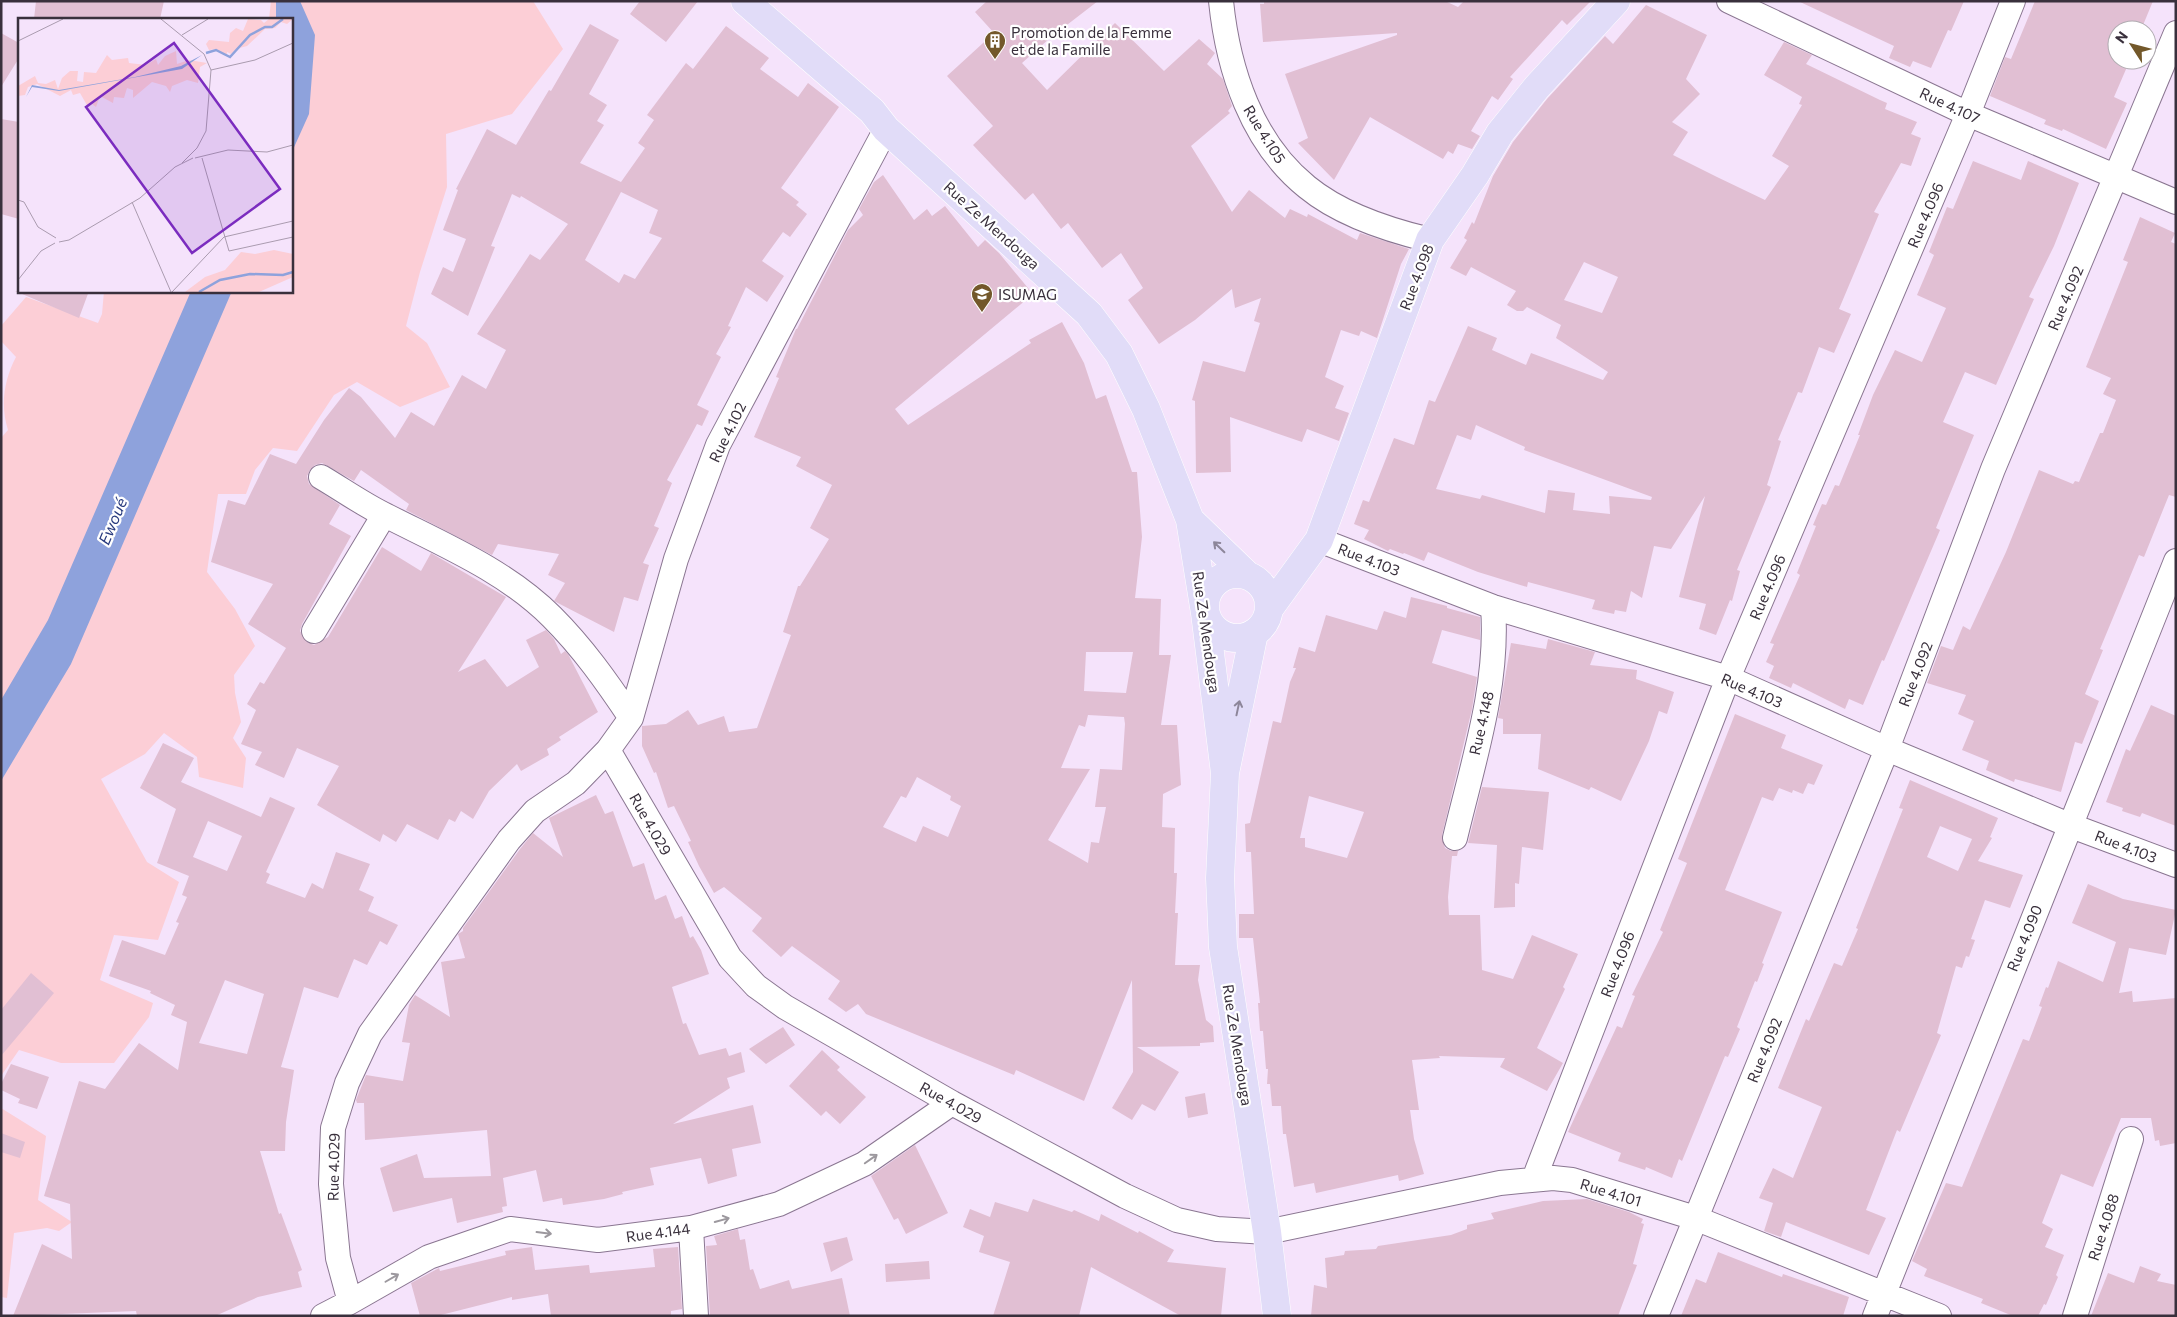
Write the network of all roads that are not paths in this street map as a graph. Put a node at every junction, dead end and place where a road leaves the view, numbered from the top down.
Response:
1 (745, 1) edge
2 (1221, 1) edge
3 (1616, 1) edge
4 (1729, 1) edge
5 (2013, 1) edge
6 (2176, 33) edge
7 (1968, 114) junction
8 (886, 129) junction
9 (2116, 177) junction
10 (2176, 202) edge
11 (1430, 240) junction
12 (321, 477) dead end
13 (384, 515) junction
14 (1190, 520) junction
15 (1318, 541) junction
16 (2176, 561) edge
17 (1253, 578) junction
18 (1493, 607) junction
19 (1269, 609) junction
20 (1205, 613) junction
21 (314, 631) dead end
22 (1254, 633) junction
23 (1728, 678) junction
24 (631, 718) junction
25 (1887, 749) junction
26 (608, 750) junction
27 (1225, 773) junction
28 (2069, 825) junction
29 (1455, 838) dead end
30 (2176, 865) edge
31 (952, 1103) junction
32 (2131, 1139) dead end
33 (1534, 1179) junction
34 (1695, 1218) junction
35 (691, 1228) junction
36 (1267, 1232) junction
37 (1883, 1293) junction
38 (350, 1302) junction
39 (324, 1316) edge
40 (696, 1316) edge
41 (1277, 1316) edge
42 (1656, 1316) edge
43 (1875, 1316) edge
44 (1939, 1316) edge
45 (2075, 1316) edge

1 - 8 main road, Rue Ze Mendouga
2 - 11 street, Rue 4.105
3 - 11 main road, Rue 4.098
4 - 7 street, Rue 4.107
5 - 7 street, Rue 4.096
6 - 9 street, Rue 4.092
7 - 9 street, Rue 4.107
7 - 23 street, Rue 4.096
8 - 14 main road, Rue Ze Mendouga
8 - 24 street, Rue 4.102
9 - 10 street, Rue 4.107
9 - 25 street, Rue 4.092
11 - 15 main road, Rue 4.098
12 - 13 street
13 - 21 street
13 - 24 street
17 -> 14 main road, Rue Ze Mendouga
14 - 20 main road, Rue Ze Mendouga
15 - 17 main road
15 - 18 street, Rue 4.103
15 - 19 main road, Rue 4.098
16 - 28 street, Rue 4.090
17 - 19 main road
17 - 20 main road
18 - 23 street, Rue 4.103
18 - 29 street, Rue 4.148
19 - 22 main road
20 - 22 main road
20 - 27 main road, Rue Ze Mendouga
27 -> 22 main road, Rue Ze Mendouga
23 - 25 street, Rue 4.103
23 - 33 street, Rue 4.096
24 - 26 street, Rue 4.102
25 - 28 street, Rue 4.103
25 - 34 street, Rue 4.092
26 - 31 street, Rue 4.029
26 - 38 street, Rue 4.029
27 - 36 main road, Rue Ze Mendouga
28 - 30 street, Rue 4.103
28 - 37 street, Rue 4.090
35 -> 31 street, Rue 4.144
31 - 36 street, Rue 4.029
32 - 45 street, Rue 4.088
33 - 34 street, Rue 4.101
33 - 36 street, Rue 4.101
34 - 37 street, Rue 4.101
34 - 42 street, Rue 4.092
38 -> 35 street, Rue 4.144
35 - 40 street
36 - 41 main road, Rue Ze Mendouga
37 - 43 street, Rue 4.090
37 - 44 street, Rue 4.101
38 - 39 street

